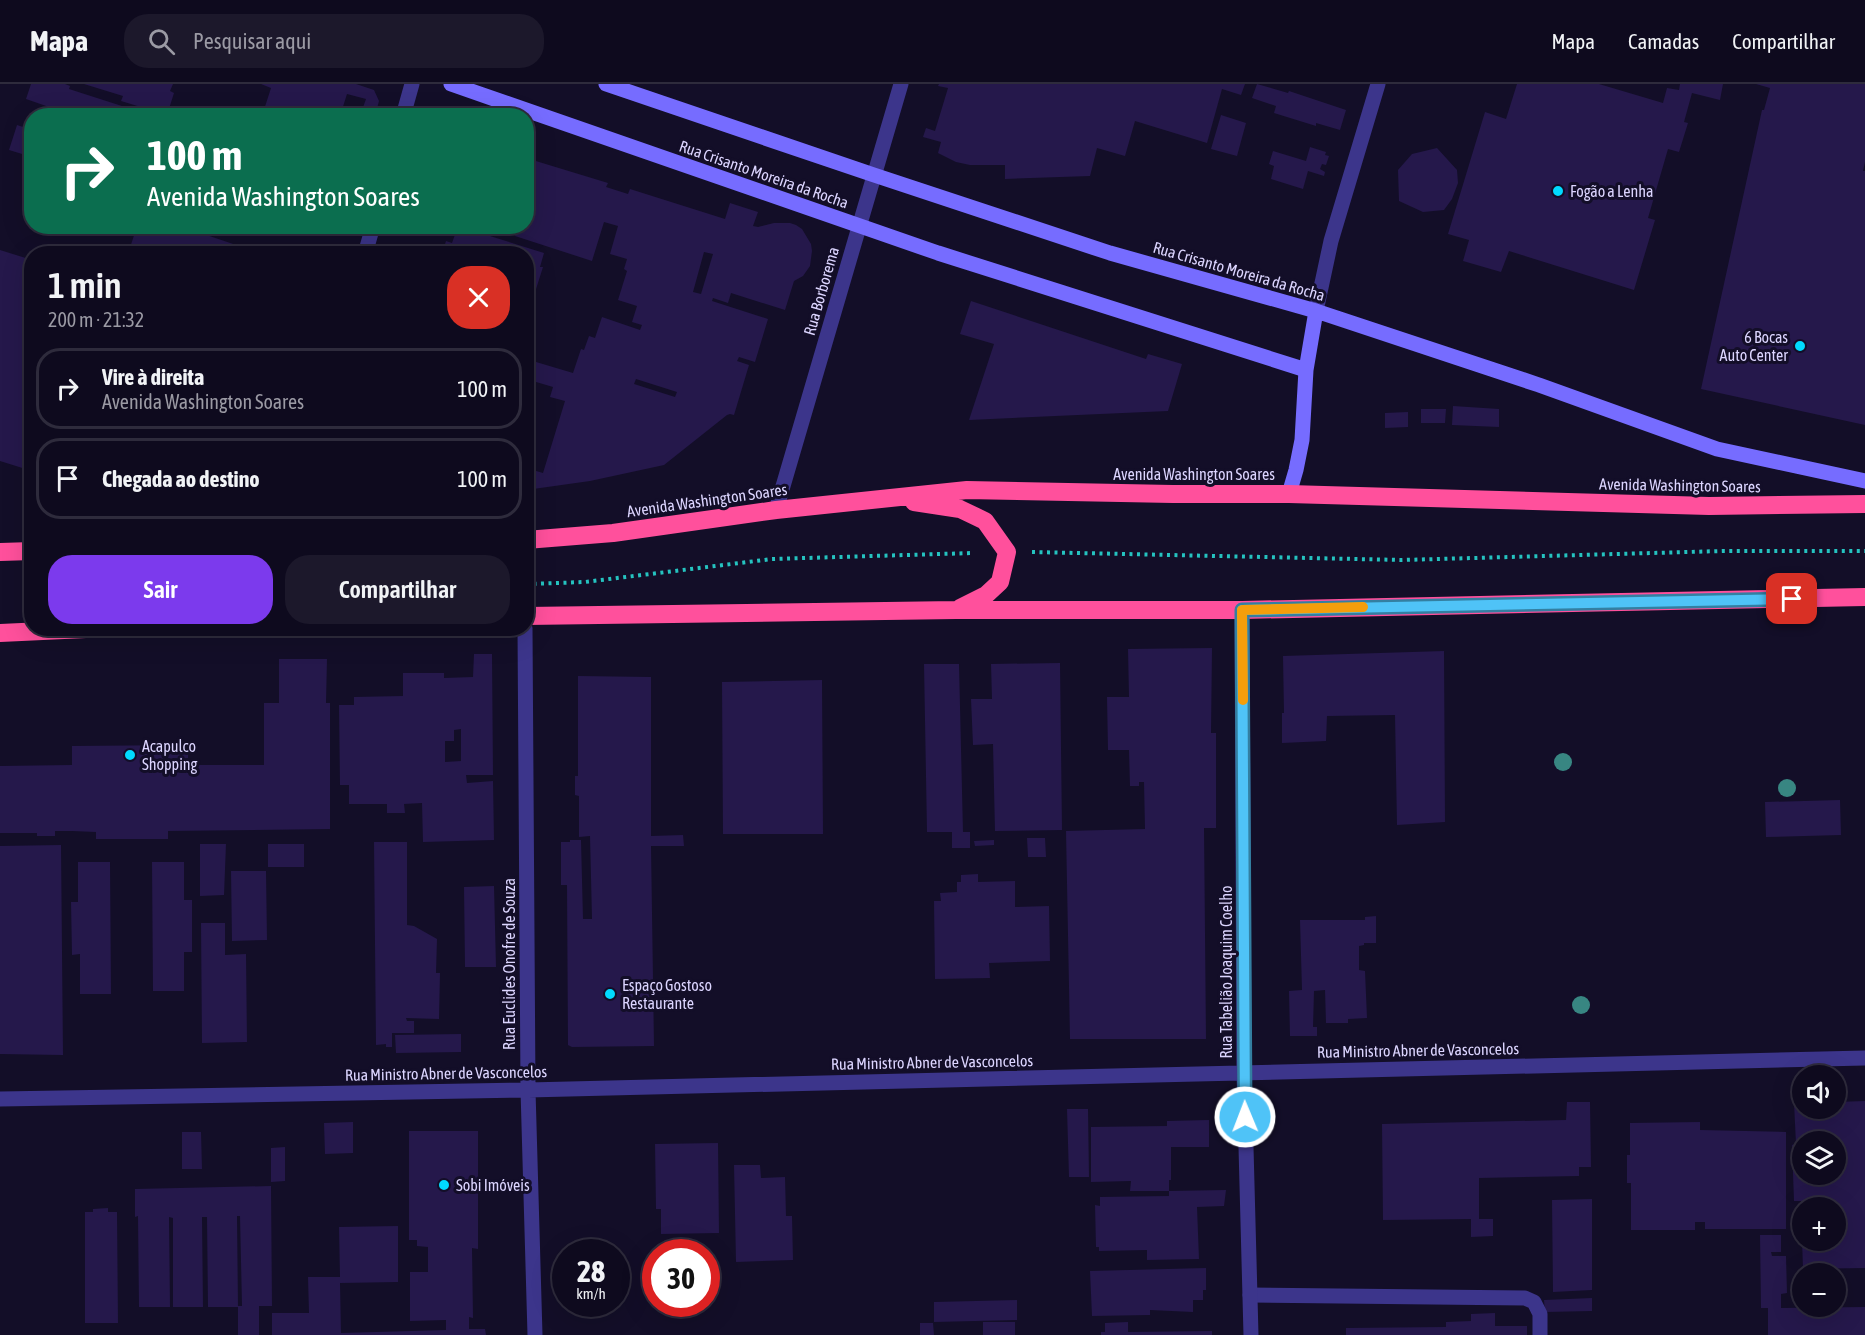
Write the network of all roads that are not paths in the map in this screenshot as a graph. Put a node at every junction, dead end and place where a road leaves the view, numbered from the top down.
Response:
1 (412, 84) edge
2 (451, 84) edge
3 (606, 84) edge
4 (902, 84) edge
5 (1378, 84) edge
6 (406, 108) edge
7 (520, 108) edge
8 (534, 113) edge
9 (874, 175) junction
10 (859, 226) junction
11 (1316, 311) junction
12 (1306, 370) junction
13 (1865, 481) edge
14 (1289, 494) junction
15 (887, 498) junction
16 (1865, 504) edge
17 (776, 510) junction
18 (534, 539) edge
19 (24, 551) edge
20 (0, 552) edge
21 (1865, 597) edge
22 (956, 610) junction
23 (1242, 610) junction
24 (534, 616) edge
25 (24, 632) edge
26 (0, 633) edge
27 (525, 636) edge
28 (1865, 1058) edge
29 (1244, 1072) junction
30 (528, 1090) junction
31 (0, 1099) edge
32 (1250, 1294) junction
33 (536, 1335) edge
34 (1251, 1335) edge
35 (1540, 1335) edge

1 - 6 street
2 - 7 main road, Rua Crisanto Moreira da Rocha
3 - 9 main road, Rua Crisanto Moreira da Rocha
4 - 9 street, Rua Borborema
5 - 11 street
8 - 10 main road, Rua Crisanto Moreira da Rocha
9 - 10 street, Rua Borborema
9 - 11 main road, Rua Crisanto Moreira da Rocha
10 - 12 main road, Rua Crisanto Moreira da Rocha
10 - 17 street, Rua Borborema
11 - 12 main road
11 - 13 main road, Rua Crisanto Moreira da Rocha
12 - 14 main road
14 - 15 highway, Avenida Washington Soares
14 - 16 highway, Avenida Washington Soares
15 - 17 highway, Avenida Washington Soares
15 - 22 highway
17 - 18 highway, Avenida Washington Soares
19 - 20 highway
21 - 23 highway
22 - 23 highway
22 - 24 highway
23 - 29 street, Rua Tabelião Joaquim Coelho
25 - 26 highway
27 - 30 street, Rua Euclides Onofre de Souza
28 - 29 street, Rua Ministro Abner de Vasconcelos
29 - 30 street, Rua Ministro Abner de Vasconcelos
29 - 32 street, Rua Tabelião Joaquim Coelho
30 - 31 street, Rua Ministro Abner de Vasconcelos
30 - 33 street, Rua Euclides Onofre de Souza
32 - 34 street, Rua Tabelião Joaquim Coelho
32 - 35 street

